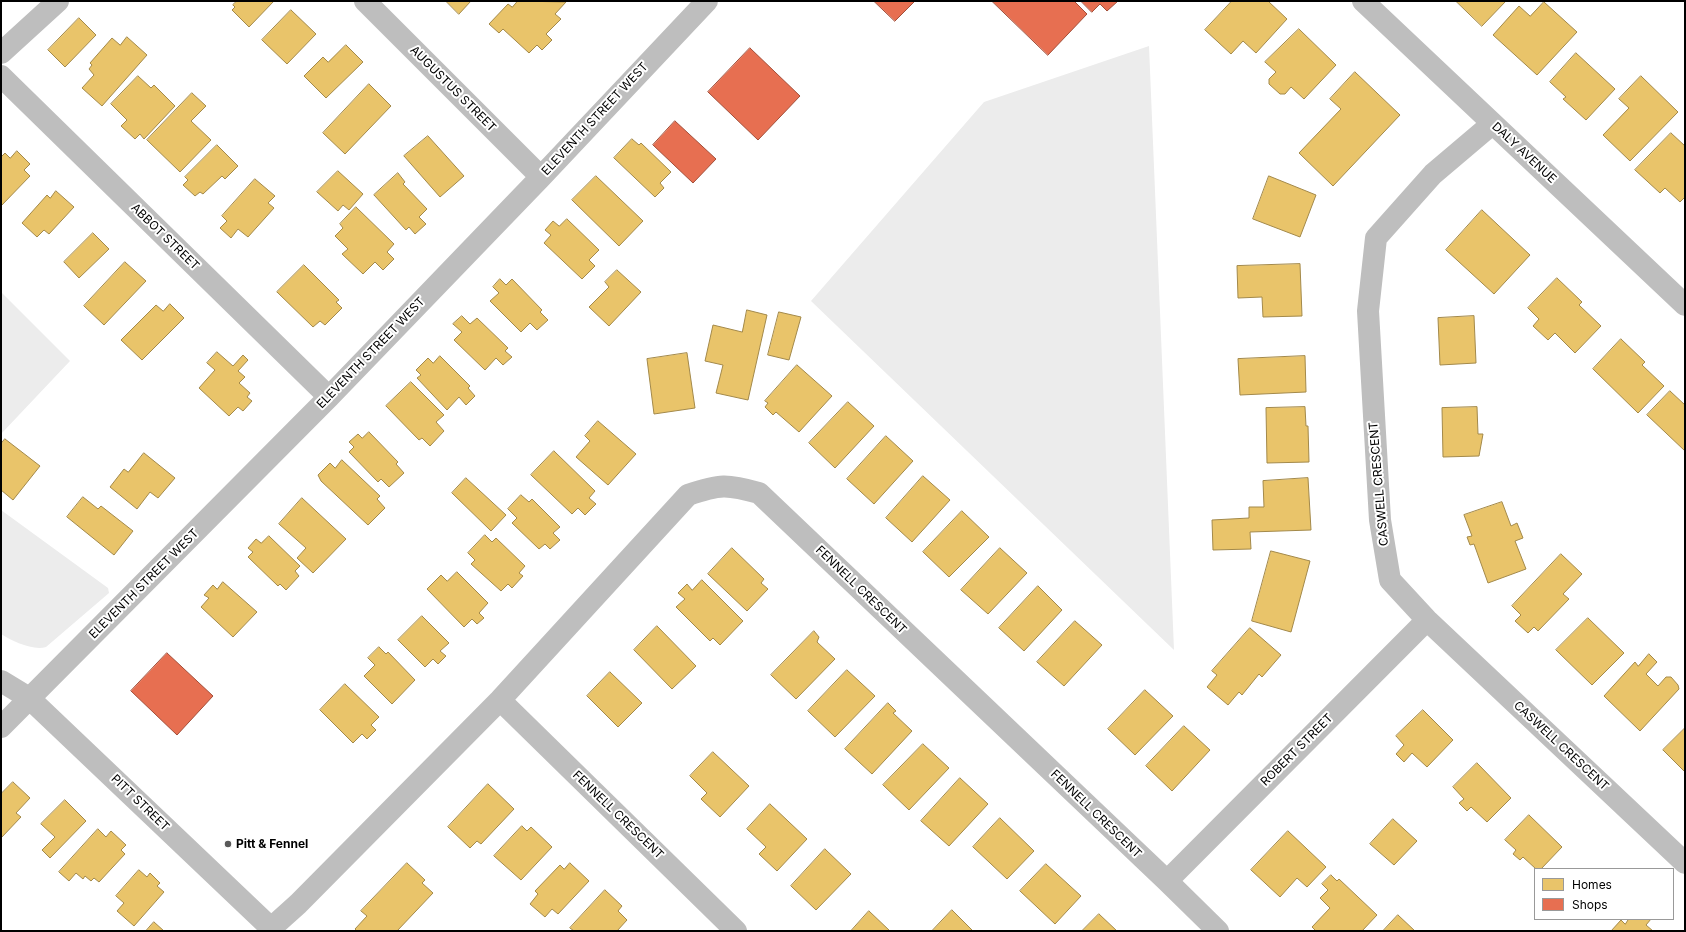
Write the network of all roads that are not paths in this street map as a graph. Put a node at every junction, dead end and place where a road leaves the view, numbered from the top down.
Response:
1 (58, 1) edge
2 (365, 1) edge
3 (707, 1) edge
4 (1363, 1) edge
5 (1, 53) edge
6 (1, 76) edge
7 (1492, 124) junction
8 (541, 176) junction
9 (1681, 294) edge
10 (329, 397) junction
11 (1427, 620) junction
12 (1, 681) edge
13 (29, 698) junction
14 (500, 700) junction
15 (1, 727) edge
16 (1685, 863) edge
17 (1167, 881) junction
18 (271, 930) edge
19 (736, 931) edge
20 (1218, 931) edge

1 - 5 street
2 - 8 street, AUGUSTUS STREET
3 - 8 street, ELEVENTH STREET WEST
4 - 7 street, DALY AVENUE
6 - 10 street, ABBOT STREET
7 - 9 street, DALY AVENUE
7 - 11 street, CASWELL CRESCENT
8 - 10 street, ELEVENTH STREET WEST
10 - 13 street, ELEVENTH STREET WEST
11 - 16 street, CASWELL CRESCENT
11 - 17 street, ROBERT STREET
12 - 13 street, PITT STREET
13 - 15 street, ELEVENTH STREET WEST
13 - 18 street, PITT STREET
14 - 17 street, FENNELL CRESCENT
14 - 18 street, FENNELL CRESCENT
14 - 19 street, FENNELL CRESCENT
17 - 20 street, FENNELL CRESCENT

